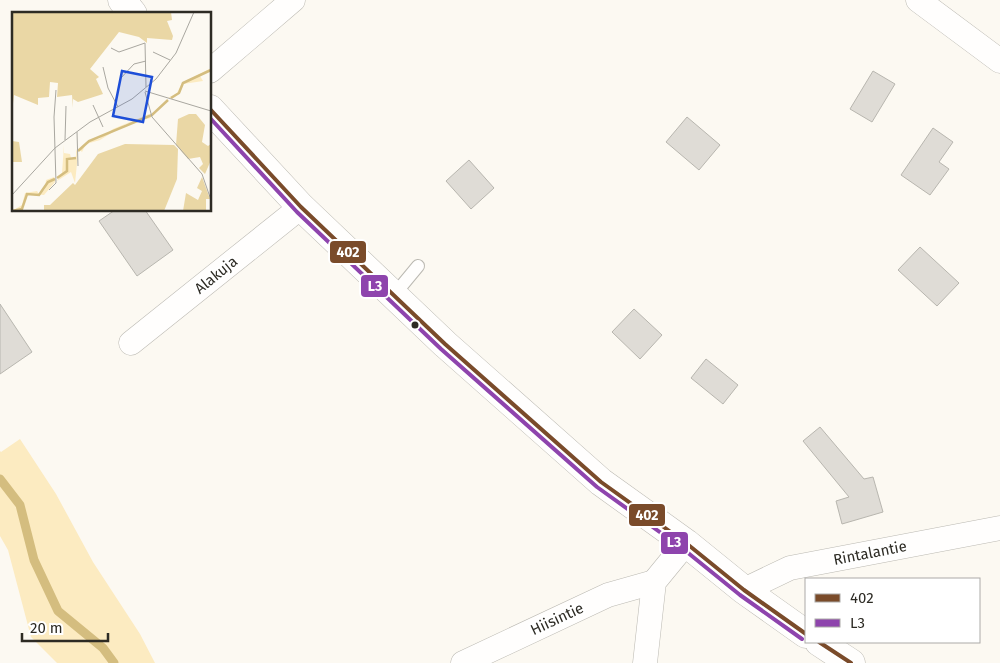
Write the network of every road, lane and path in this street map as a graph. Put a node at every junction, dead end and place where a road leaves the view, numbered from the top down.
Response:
1 (122, 0) edge
2 (293, 0) edge
3 (918, 0) edge
4 (131, 12) edge
5 (1000, 61) edge
6 (211, 70) edge
7 (211, 110) edge
8 (301, 207) junction
9 (418, 266) dead end
10 (394, 295) junction
11 (131, 343) dead end
12 (1000, 528) edge
13 (686, 542) junction
14 (654, 582) junction
15 (744, 590) junction
16 (805, 633) edge
17 (821, 643) edge
18 (463, 663) edge
19 (645, 663) edge
20 (851, 663) edge

1 - 4 main road
2 - 6 street
3 - 5 street
7 - 8 main road
8 - 10 main road
8 - 11 street, Alakuja
9 - 10 lane
10 - 13 main road
12 - 15 street, Rintalantie
13 - 14 street
13 - 15 main road
14 - 18 street, Hiisintie
14 - 19 street
15 - 16 main road
17 - 20 main road

